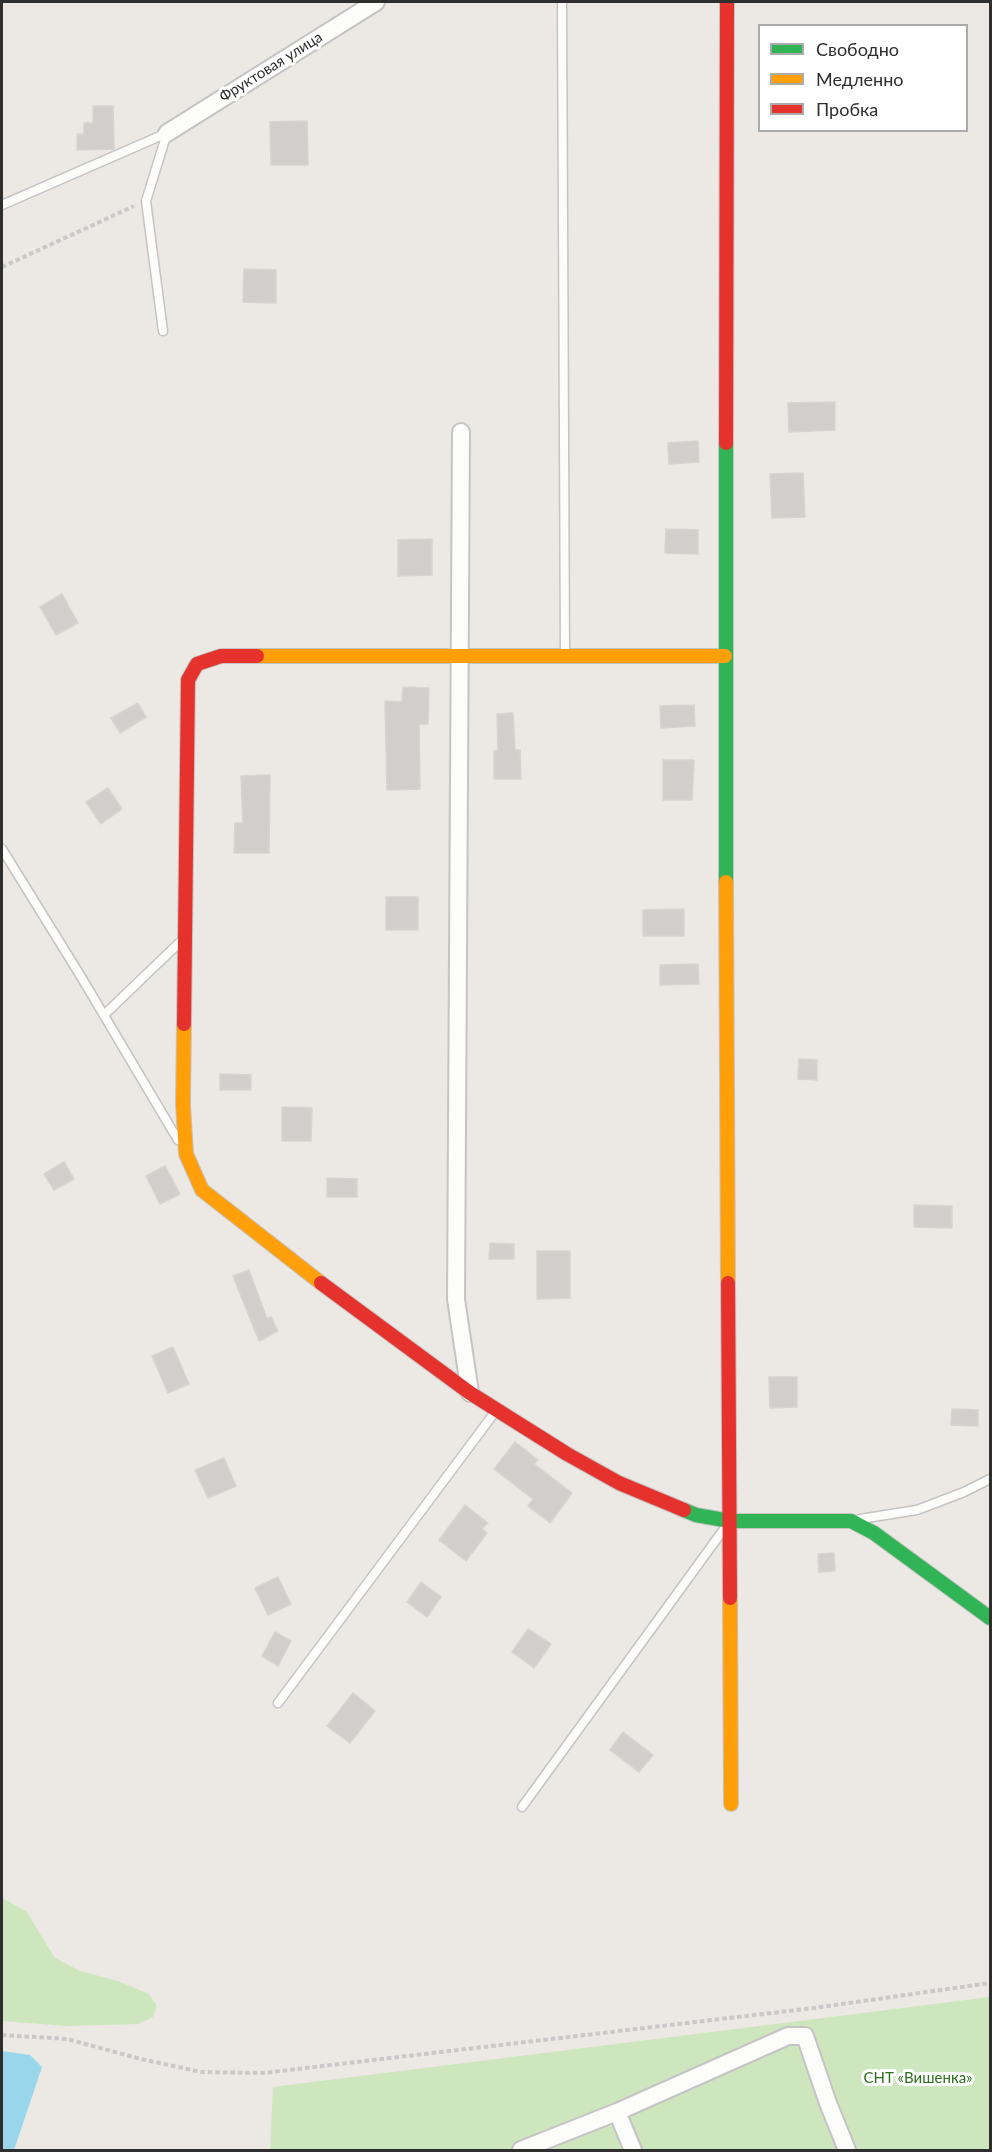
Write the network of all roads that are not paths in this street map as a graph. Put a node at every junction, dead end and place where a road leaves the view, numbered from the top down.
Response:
1 (376, 2) edge
2 (562, 2) edge
3 (727, 2) edge
4 (167, 133) junction
5 (2, 205) edge
6 (163, 330) dead end
7 (461, 432) dead end
8 (459, 656) junction
9 (725, 656) junction
10 (565, 657) junction
11 (2, 849) edge
12 (184, 938) junction
13 (104, 1015) junction
14 (186, 1154) junction
15 (470, 1393) junction
16 (496, 1410) junction
17 (990, 1479) edge
18 (730, 1521) junction
19 (850, 1521) junction
20 (990, 1618) edge
21 (278, 1702) dead end
22 (731, 1804) dead end
23 (522, 1807) dead end
24 (617, 2112) junction
25 (521, 2151) edge
26 (633, 2151) edge
27 (847, 2151) edge

1 - 4 street, Фруктовая улица
2 - 10 lane
3 - 9 street
4 - 5 lane
4 - 6 lane
7 - 8 street
8 - 10 street
8 - 12 street
8 - 15 street
9 - 10 street
9 - 18 street
11 - 13 lane
12 - 13 lane
12 - 14 street
13 - 14 lane
14 - 15 street
15 - 16 street
16 - 18 street
16 - 21 lane
17 - 19 lane
18 - 19 street
18 - 22 street
18 - 23 lane
19 - 20 street
24 - 25 street
24 - 26 street
24 - 27 street

